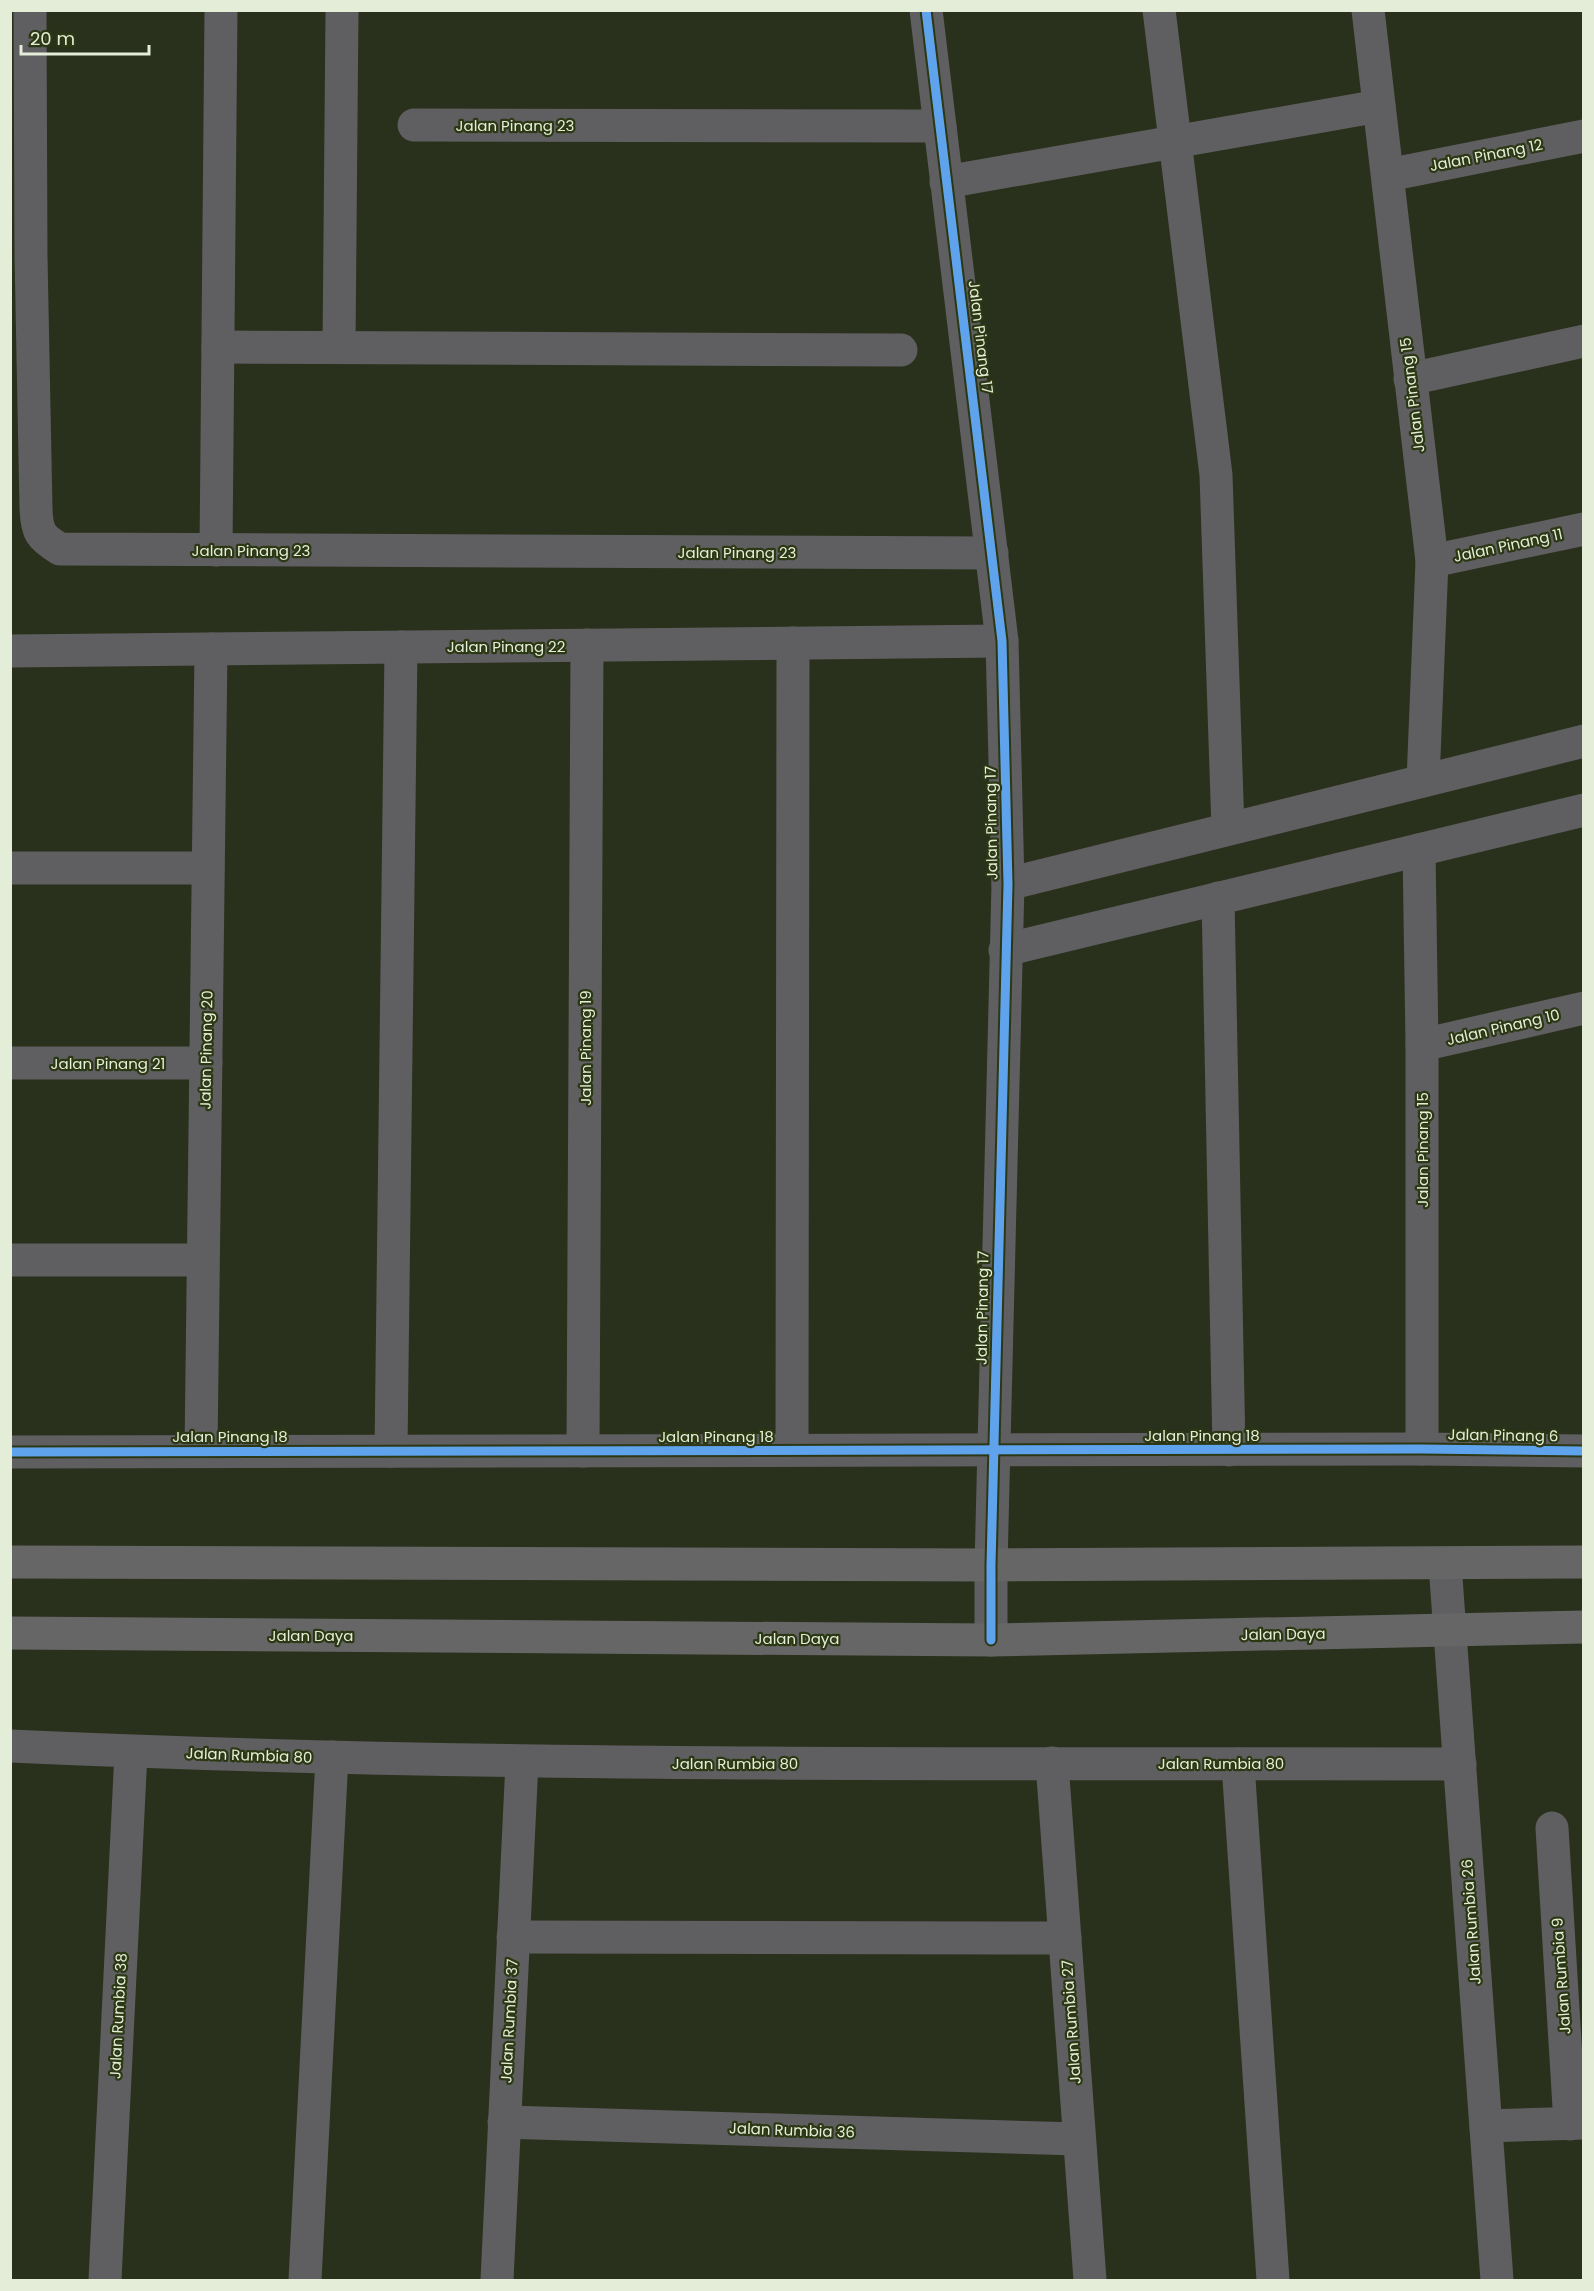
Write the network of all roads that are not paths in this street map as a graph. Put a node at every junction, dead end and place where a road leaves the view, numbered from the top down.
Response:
1 (30, 10) edge
2 (221, 10) edge
3 (342, 10) edge
4 (926, 10) edge
5 (1159, 10) edge
6 (1368, 10) edge
7 (1379, 106) junction
8 (414, 125) dead end
9 (940, 126) junction
10 (1584, 136) edge
11 (1176, 142) junction
12 (1388, 175) junction
13 (946, 182) junction
14 (1584, 340) edge
15 (218, 347) junction
16 (339, 347) junction
17 (902, 350) dead end
18 (1410, 379) junction
19 (1584, 529) edge
20 (216, 550) junction
21 (992, 553) junction
22 (1432, 561) junction
23 (1002, 641) junction
24 (793, 643) junction
25 (588, 645) junction
26 (401, 647) junction
27 (211, 649) junction
28 (10, 651) edge
29 (1584, 741) edge
30 (1423, 781) junction
31 (1584, 810) edge
32 (1228, 829) junction
33 (1419, 850) junction
34 (10, 868) edge
35 (208, 868) junction
36 (1008, 884) junction
37 (1218, 898) junction
38 (1005, 950) junction
39 (1584, 1008) edge
40 (1422, 1045) junction
41 (10, 1063) edge
42 (206, 1063) junction
43 (10, 1260) edge
44 (202, 1260) junction
45 (1422, 1449) junction
46 (792, 1450) junction
47 (994, 1450) junction
48 (1229, 1450) junction
49 (201, 1451) junction
50 (392, 1451) junction
51 (583, 1451) junction
52 (1584, 1451) edge
53 (10, 1452) edge
54 (10, 1562) edge
55 (1584, 1562) edge
56 (1445, 1563) junction
57 (991, 1565) junction
58 (1584, 1627) edge
59 (1450, 1630) junction
60 (10, 1633) edge
61 (991, 1640) junction
62 (10, 1746) edge
63 (131, 1752) junction
64 (332, 1757) junction
65 (522, 1762) junction
66 (1052, 1763) junction
67 (1238, 1764) junction
68 (1460, 1764) junction
69 (1552, 1828) dead end
70 (513, 1937) junction
71 (1065, 1938) junction
72 (504, 2122) junction
73 (1577, 2124) edge
74 (1486, 2126) junction
75 (1079, 2139) junction
76 (105, 2280) edge
77 (305, 2280) edge
78 (497, 2280) edge
79 (1090, 2280) edge
80 (1273, 2280) edge
81 (1497, 2280) edge

1 - 20 street, Jalan Pinang 23
2 - 15 street
3 - 16 street
4 - 9 street, Jalan Pinang 17
5 - 11 street
6 - 7 street, Jalan Pinang 15
7 - 11 street
7 - 12 street, Jalan Pinang 15
8 - 9 street, Jalan Pinang 23
9 - 13 street, Jalan Pinang 17
10 - 12 street, Jalan Pinang 12
11 - 13 street
11 - 32 street
12 - 18 street, Jalan Pinang 15
13 - 21 street, Jalan Pinang 17
14 - 18 street
15 - 16 street
15 - 20 street
16 - 17 street
18 - 22 street, Jalan Pinang 15
19 - 22 street, Jalan Pinang 11
20 - 21 street, Jalan Pinang 23
21 - 23 street, Jalan Pinang 17
22 - 30 street, Jalan Pinang 15
23 - 24 street, Jalan Pinang 22
23 - 36 street, Jalan Pinang 17
24 - 25 street, Jalan Pinang 22
24 - 46 street
25 - 26 street, Jalan Pinang 22
25 - 51 street, Jalan Pinang 19
26 - 27 street, Jalan Pinang 22
26 - 50 street
27 - 28 street, Jalan Pinang 22
27 - 35 street, Jalan Pinang 20
29 - 30 street
30 - 32 street
31 - 33 street
32 - 36 street
33 - 37 street
33 - 40 street, Jalan Pinang 15
34 - 35 street
35 - 42 street, Jalan Pinang 20
36 - 38 street, Jalan Pinang 17
37 - 38 street
37 - 48 street
38 - 47 street, Jalan Pinang 17
39 - 40 street, Jalan Pinang 10
40 - 45 street, Jalan Pinang 15
41 - 42 street, Jalan Pinang 21
42 - 44 street, Jalan Pinang 20
43 - 44 street
44 - 49 street, Jalan Pinang 20
45 - 48 street, Jalan Pinang 18
45 - 52 street, Jalan Pinang 6
46 - 47 street, Jalan Pinang 18
46 - 51 street, Jalan Pinang 18
47 - 48 street, Jalan Pinang 18
47 - 57 street, Jalan Pinang 17
49 - 50 street, Jalan Pinang 18
49 - 53 street, Jalan Pinang 18
50 - 51 street, Jalan Pinang 18
54 - 57 main road
55 - 56 main road
56 - 57 main road
56 - 59 street, Jalan Rumbia 26
57 - 61 street, Jalan Pinang 17
58 - 59 main road, Jalan Daya
59 - 61 main road, Jalan Daya
59 - 68 street, Jalan Rumbia 26
60 - 61 main road, Jalan Daya
62 - 63 street, Jalan Rumbia 80
63 - 64 street, Jalan Rumbia 80
63 - 76 street, Jalan Rumbia 38
64 - 65 street, Jalan Rumbia 80
64 - 77 street
65 - 66 street, Jalan Rumbia 80
65 - 70 street, Jalan Rumbia 37
66 - 67 street, Jalan Rumbia 80
66 - 71 street, Jalan Rumbia 27
67 - 68 street, Jalan Rumbia 80
67 - 80 street
68 - 74 street, Jalan Rumbia 26
69 - 73 street, Jalan Rumbia 9
70 - 71 street
70 - 72 street, Jalan Rumbia 37
71 - 75 street, Jalan Rumbia 27
72 - 75 street, Jalan Rumbia 36
72 - 78 street, Jalan Rumbia 37
73 - 74 street
74 - 81 street, Jalan Rumbia 26
75 - 79 street, Jalan Rumbia 27

